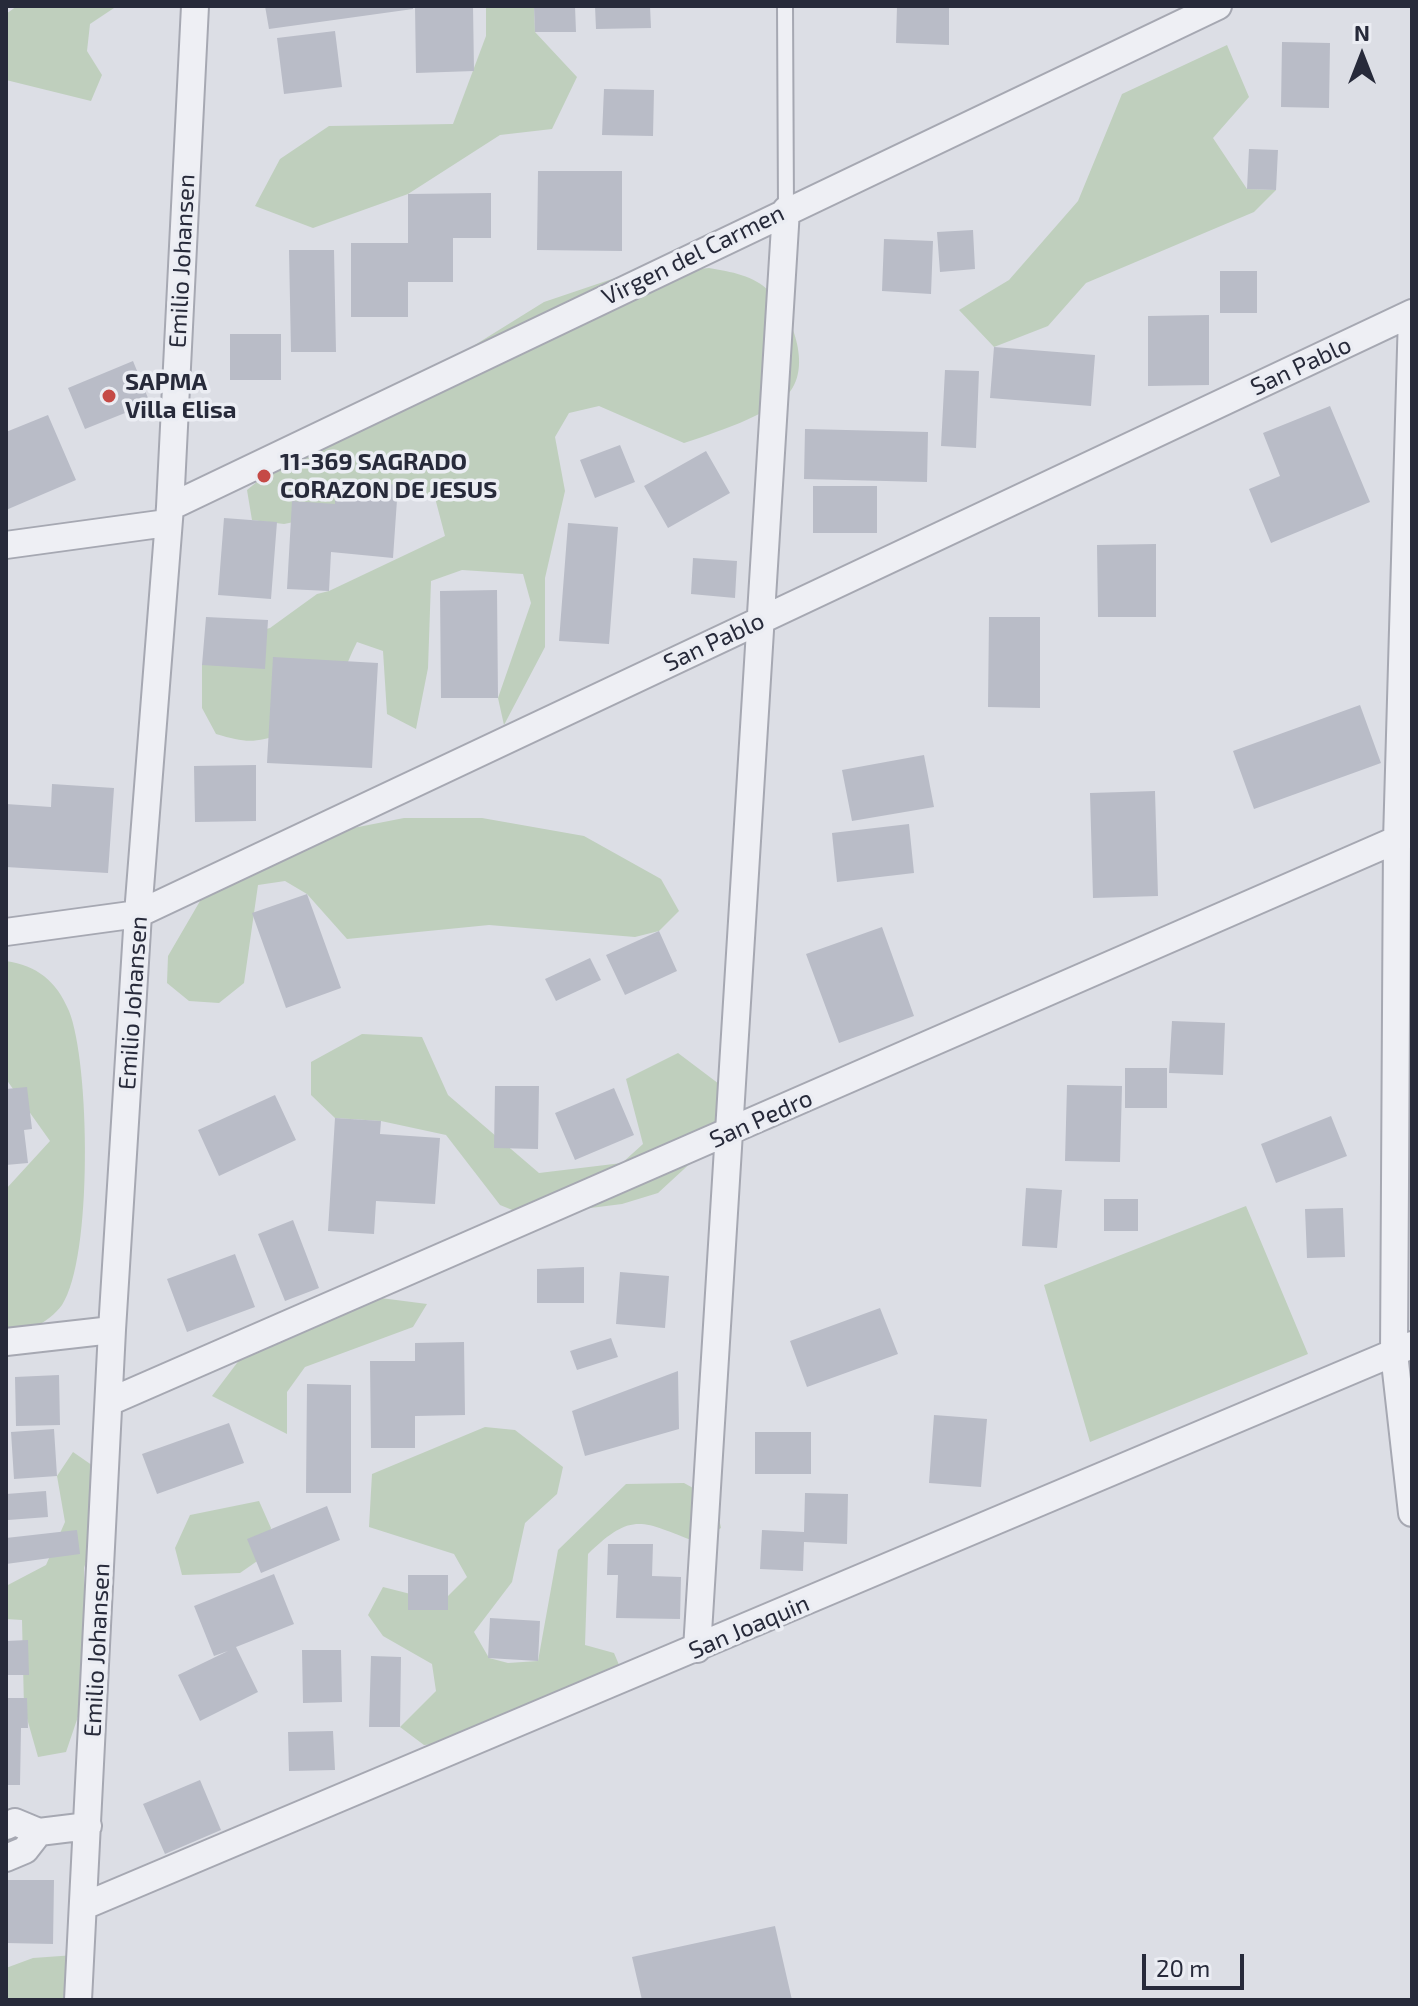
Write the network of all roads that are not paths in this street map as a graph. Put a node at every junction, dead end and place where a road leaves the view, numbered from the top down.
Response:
1 (195, 6) edge
2 (785, 6) edge
3 (1218, 6) edge
4 (786, 210) junction
5 (1412, 314) edge
6 (1410, 462) edge
7 (169, 515) junction
8 (6, 545) edge
9 (760, 620) junction
10 (1404, 836) edge
11 (138, 914) junction
12 (6, 932) edge
13 (727, 1134) junction
14 (112, 1330) junction
15 (6, 1342) edge
16 (1403, 1349) edge
17 (109, 1402) junction
18 (1412, 1513) edge
19 (697, 1649) junction
20 (6, 1826) edge
21 (88, 1826) junction
22 (39, 1832) junction
23 (6, 1858) edge
24 (84, 1906) junction
25 (78, 2000) edge

1 - 7 street, Emilio Johansen
2 - 4 lane
3 - 4 street, Virgen del Carmen
4 - 7 street, Virgen del Carmen
4 - 9 street
5 - 6 street
5 - 9 street, San Pablo
6 - 10 street
7 - 8 street, Virgen del Carmen
7 - 11 street, Emilio Johansen
9 - 11 street, San Pablo
9 - 13 street
10 - 13 street, San Pedro
10 - 16 street
11 - 12 street, San Pablo
11 - 14 street, Emilio Johansen
13 - 17 street, San Pedro
13 - 19 street
14 - 15 street
14 - 17 street, Emilio Johansen
16 - 18 street
16 - 19 street, San Joaquin
17 - 21 street, Emilio Johansen
19 - 24 street, San Joaquin
20 - 22 street
21 - 22 street
21 - 24 street, Emilio Johansen
22 - 23 street
24 - 25 street, Emilio Johansen

